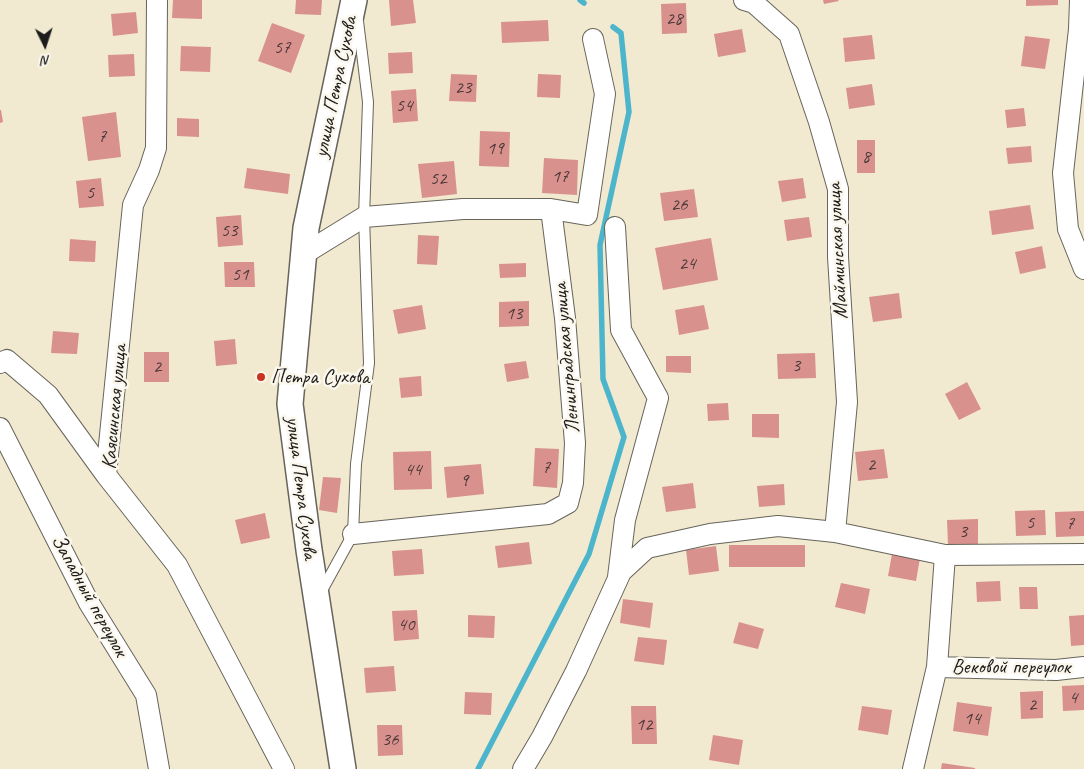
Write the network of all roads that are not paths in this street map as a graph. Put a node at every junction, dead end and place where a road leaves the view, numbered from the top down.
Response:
1 (157, 0) edge
2 (355, 0) edge
3 (744, 0) edge
4 (1080, 0) edge
5 (593, 39) dead end
6 (551, 208) junction
7 (364, 217) junction
8 (615, 227) dead end
9 (304, 254) junction
10 (1084, 269) edge
11 (0, 363) edge
12 (0, 428) edge
13 (106, 475) junction
14 (836, 532) junction
15 (353, 534) junction
16 (1084, 554) edge
17 (945, 555) junction
18 (618, 577) junction
19 (316, 602) junction
20 (937, 667) junction
21 (1084, 667) edge
22 (159, 769) edge
23 (284, 769) edge
24 (343, 769) edge
25 (523, 769) edge
26 (913, 769) edge

1 - 13 street, Каясинская улица
2 - 7 lane
2 - 9 street, улица Петра Сухова
3 - 14 street, Майминская улица
4 - 10 street
5 - 6 street
6 - 7 street
6 - 15 street, Ленинградская улица
7 - 9 street
7 - 15 lane
8 - 18 street
9 - 19 street, улица Петра Сухова
11 - 13 street
12 - 22 street, Западный переулок
13 - 23 street, Каясинская улица
14 - 17 street
14 - 18 street
15 - 19 lane
16 - 17 street
17 - 20 street
18 - 25 street
19 - 24 street, улица Петра Сухова
20 - 21 street, Вековой переулок
20 - 26 street

